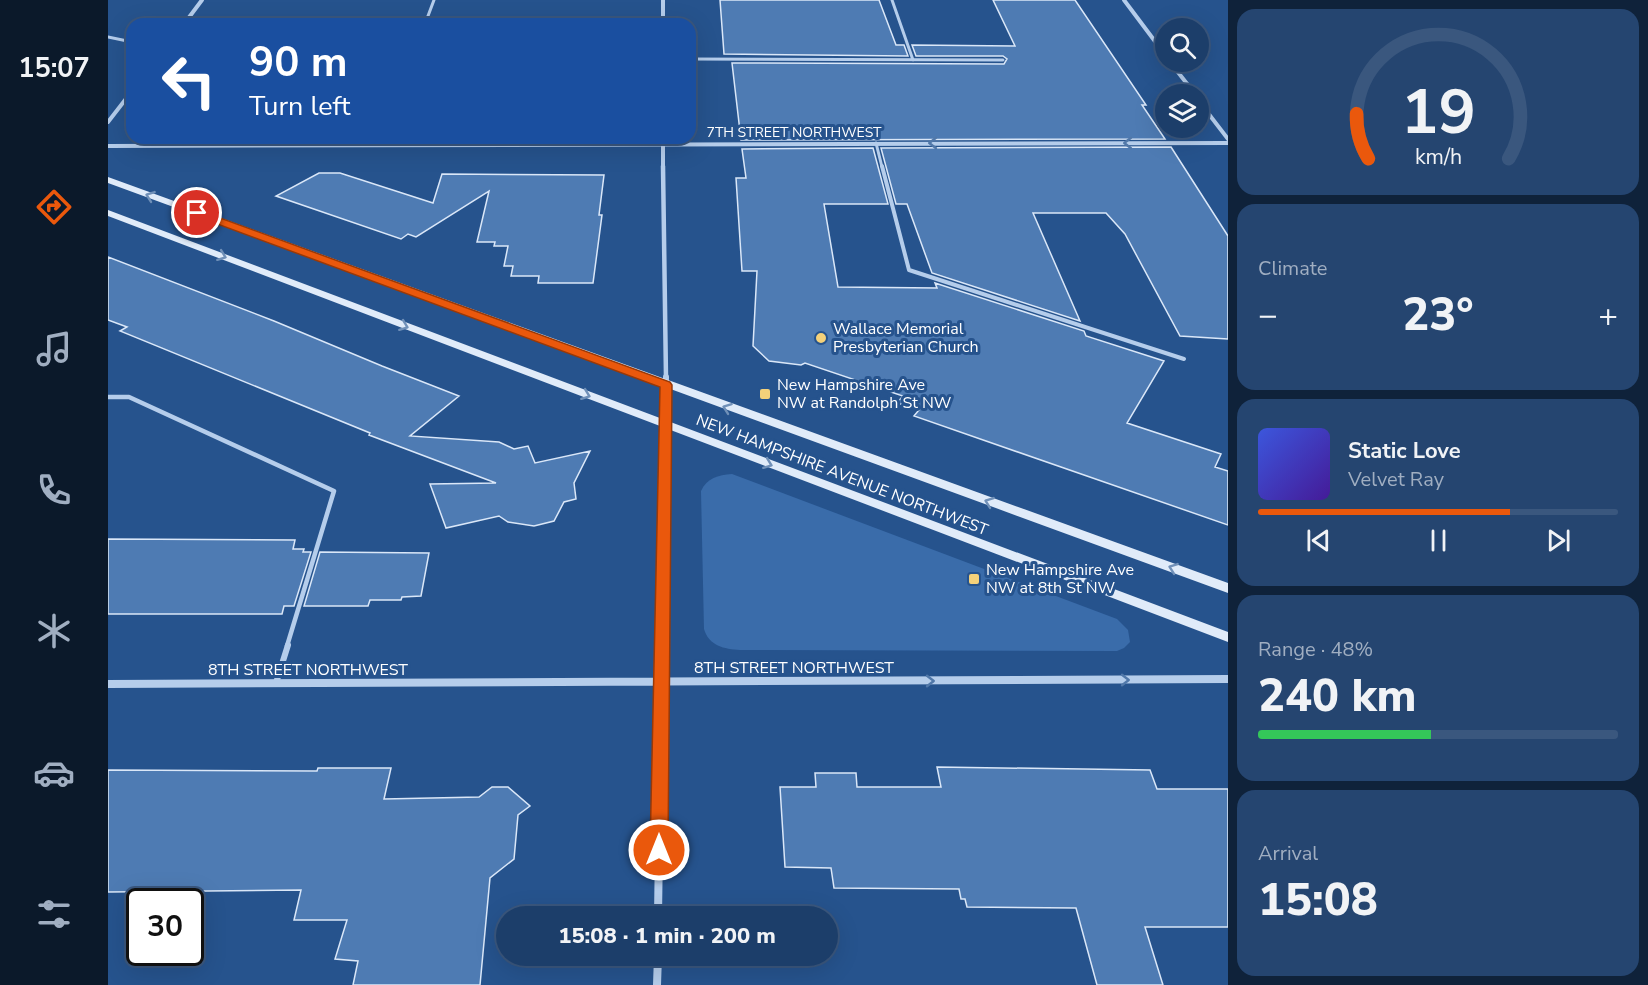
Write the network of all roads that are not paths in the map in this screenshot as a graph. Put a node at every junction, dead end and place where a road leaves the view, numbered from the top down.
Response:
1 (202, 0) edge
2 (434, 0) edge
3 (663, 0) edge
4 (892, 0) edge
5 (1124, 0) edge
6 (188, 18) edge
7 (426, 18) edge
8 (663, 18) edge
9 (108, 37) edge
10 (126, 41) edge
11 (1155, 41) edge
12 (696, 59) edge
13 (913, 60) junction
14 (1003, 60) dead end
15 (1178, 72) edge
16 (1187, 84) edge
17 (126, 99) edge
18 (1209, 115) edge
19 (108, 122) edge
20 (696, 141) edge
21 (1228, 141) edge
22 (876, 143) junction
23 (330, 144) edge
24 (663, 144) edge
25 (108, 146) edge
26 (108, 180) edge
27 (108, 213) edge
28 (1184, 359) dead end
29 (666, 385) junction
30 (108, 397) edge
31 (666, 426) junction
32 (1228, 588) edge
33 (1228, 638) edge
34 (1228, 679) edge
35 (276, 683) junction
36 (661, 683) junction
37 (108, 684) edge
38 (658, 906) edge
39 (658, 966) edge
40 (657, 985) edge

1 - 6 street
2 - 7 lane
3 - 8 street
4 - 13 lane
5 - 11 street
9 - 10 lane
12 - 13 lane
13 - 14 lane
15 - 16 street
17 - 19 street
18 - 21 street
20 - 22 street, 7TH STREET NORTHWEST
21 -> 22 street, 7TH STREET NORTHWEST
22 - 28 lane
23 - 25 street, 7TH STREET NORTHWEST
24 - 29 street
29 -> 26 main road, NEW HAMPSHIRE AVENUE NORTHWEST
27 -> 31 main road, NEW HAMPSHIRE AVENUE NORTHWEST
29 - 31 street
32 -> 29 main road, NEW HAMPSHIRE AVENUE NORTHWEST
30 - 35 lane
31 -> 33 main road, NEW HAMPSHIRE AVENUE NORTHWEST
31 - 36 street
36 -> 34 street, 8TH STREET NORTHWEST
35 - 36 street, 8TH STREET NORTHWEST
35 - 37 street, 8TH STREET NORTHWEST
36 - 38 street
39 - 40 street

